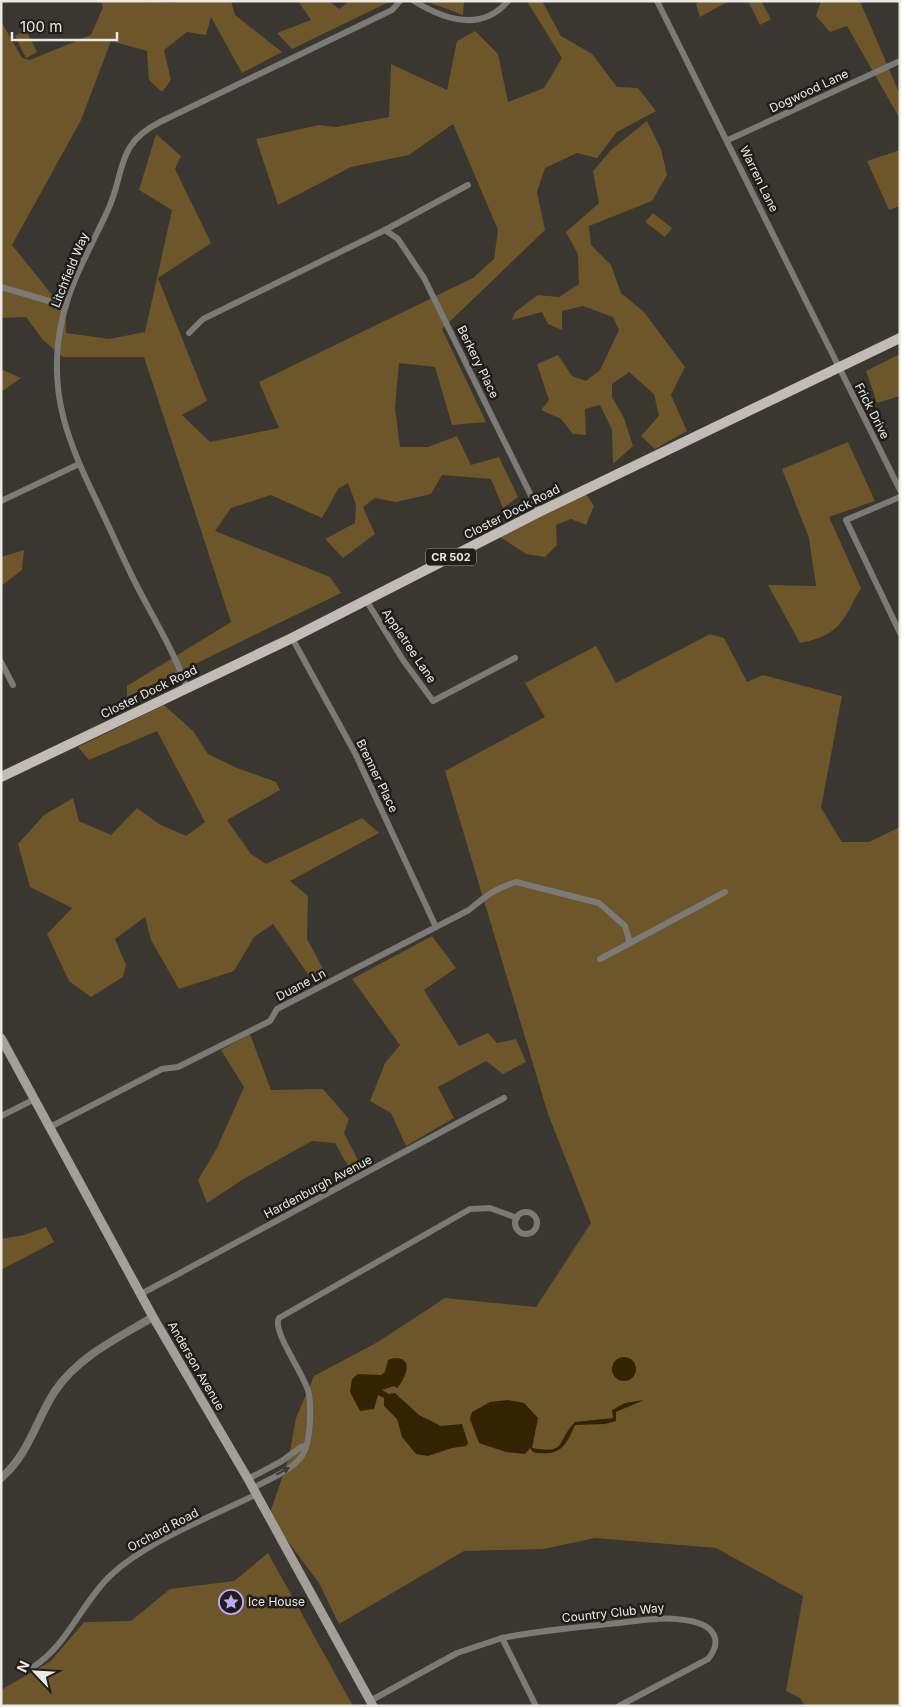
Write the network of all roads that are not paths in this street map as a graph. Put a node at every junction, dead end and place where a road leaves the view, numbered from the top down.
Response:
1 (400, 1) edge
2 (414, 1) edge
3 (508, 1) edge
4 (657, 1) edge
5 (900, 61) edge
6 (728, 140) junction
7 (468, 185) dead end
8 (385, 230) junction
9 (1, 287) edge
10 (66, 306) junction
11 (189, 333) dead end
12 (900, 338) edge
13 (838, 368) junction
14 (79, 464) junction
15 (900, 490) edge
16 (900, 497) edge
17 (1, 501) edge
18 (539, 512) junction
19 (366, 600) junction
20 (900, 633) edge
21 (292, 638) junction
22 (515, 658) dead end
23 (1, 662) edge
24 (13, 685) dead end
25 (187, 688) junction
26 (1, 777) edge
27 (726, 892) dead end
28 (436, 927) junction
29 (630, 943) junction
30 (600, 959) dead end
31 (1, 1038) edge
32 (504, 1098) dead end
33 (35, 1099) junction
34 (1, 1116) edge
35 (50, 1127) junction
36 (517, 1218) dead end
37 (141, 1294) junction
38 (153, 1318) junction
39 (1, 1478) edge
40 (253, 1487) junction
41 (502, 1638) junction
42 (33, 1667) dead end
43 (371, 1703) edge
44 (536, 1706) edge
45 (618, 1706) edge

1 - 10 street, Litchfield Way
2 - 3 street
4 - 6 street, Warren Lane
5 - 6 street, Dogwood Lane
6 - 13 street, Warren Lane
7 - 8 street
8 - 11 street
8 - 18 street, Berkery Place
9 - 10 street
10 - 14 street, Litchfield Way
12 - 13 main road, Closter Dock Road / CR 502
13 - 15 street, Frick Drive
13 - 18 main road, Closter Dock Road / CR 502
14 - 17 street
14 - 25 street, Litchfield Way
16 - 20 street
18 - 19 main road, Closter Dock Road / CR 502
19 - 21 main road, Closter Dock Road / CR 502
19 - 22 street, Appletree Lane
21 - 25 main road, Closter Dock Road / CR 502
21 - 28 street, Brenner Place
23 - 24 street
25 - 26 main road, Closter Dock Road / CR 502
27 - 29 street
28 - 29 street, Duane Ln
28 - 35 street, Duane Ln
29 - 30 street
31 - 33 main road, Anderson Avenue
32 - 37 street, Hardenburgh Avenue
33 - 34 street
33 - 35 main road, Anderson Avenue
35 - 37 main road, Anderson Avenue
36 - 40 street, Orchard Road
37 - 38 main road, Anderson Avenue
38 - 39 street
38 - 40 main road, Anderson Avenue
40 - 42 street, Orchard Road
40 - 43 main road, Anderson Avenue
41 - 43 street, Country Club Way
41 - 44 street
41 - 45 street, Country Club Way

